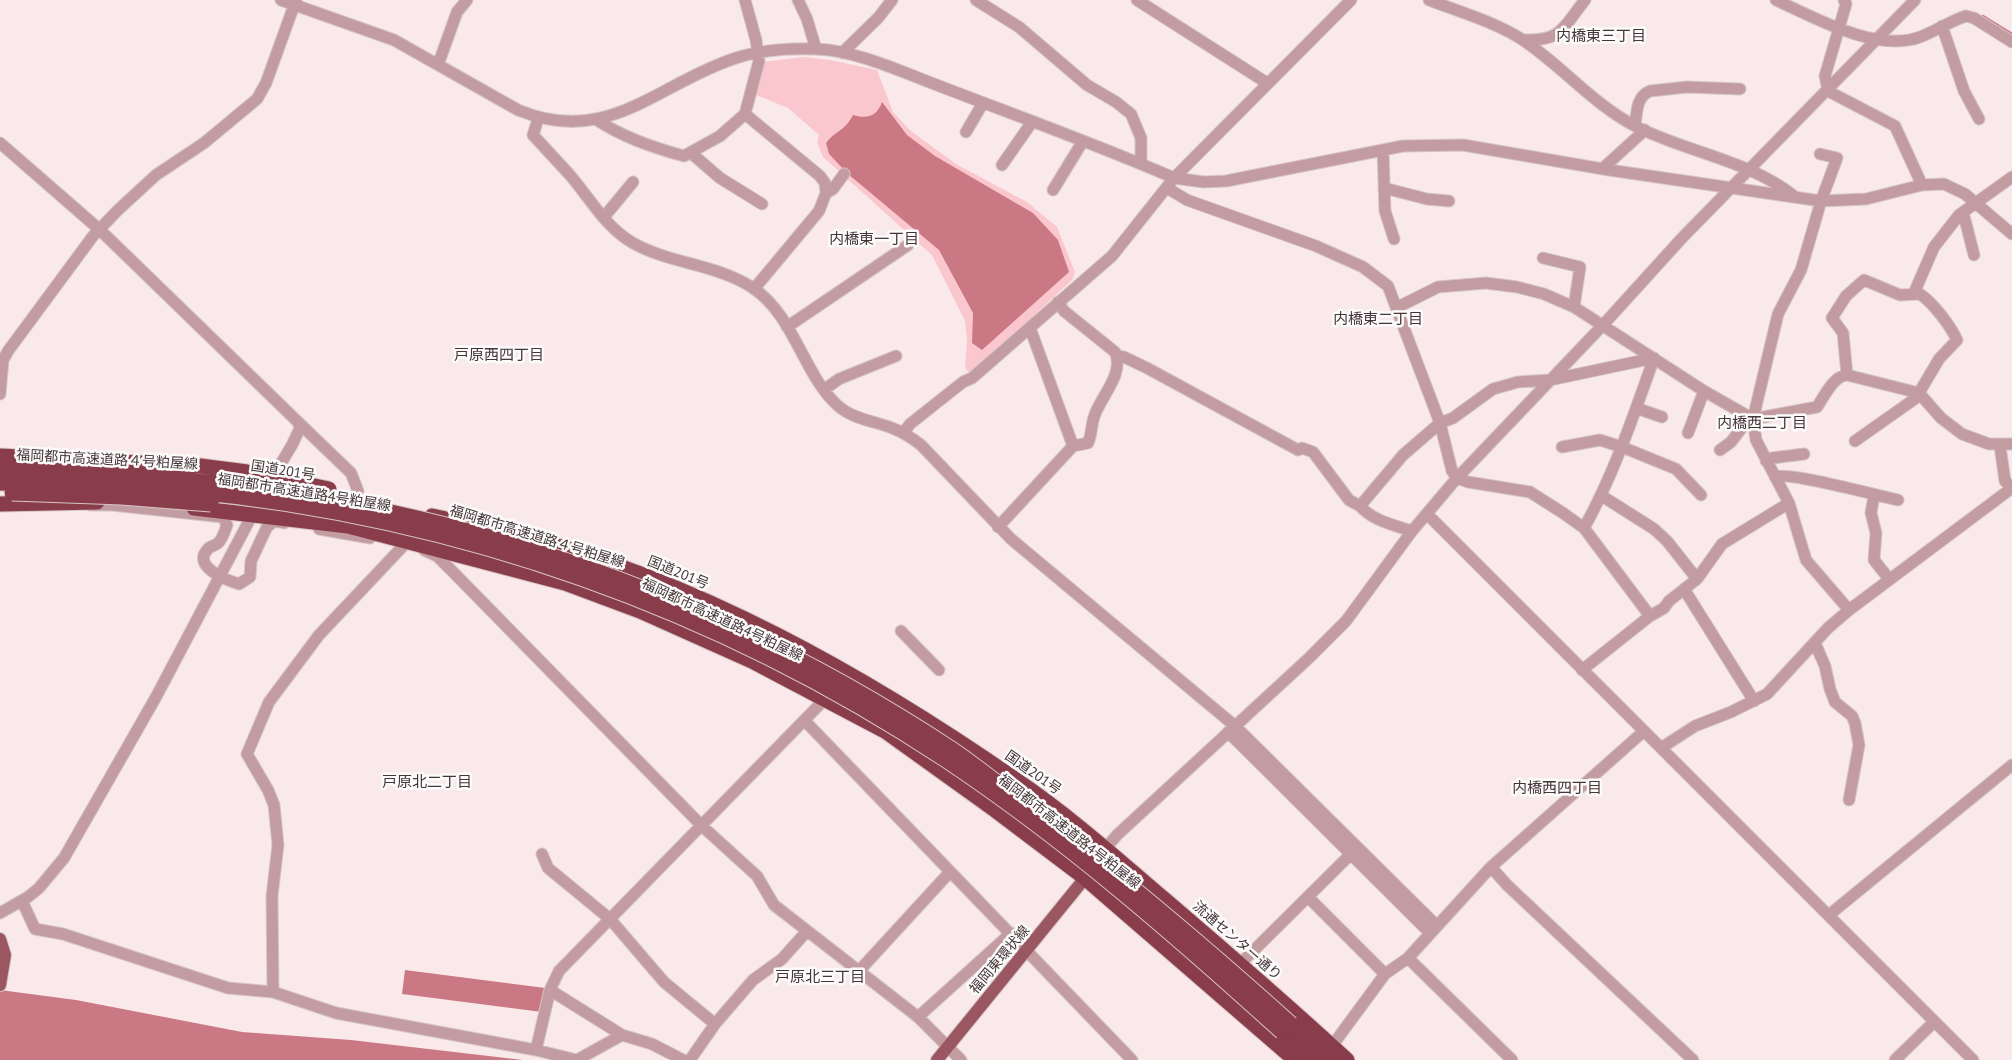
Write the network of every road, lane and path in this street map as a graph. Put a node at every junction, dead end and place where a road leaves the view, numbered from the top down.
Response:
1 (281, 0) edge
2 (467, 0) edge
3 (745, 0) edge
4 (798, 0) edge
5 (892, 0) edge
6 (976, 0) edge
7 (1137, 0) edge
8 (1351, 0) edge
9 (1429, 0) edge
10 (1585, 0) edge
11 (1776, 0) edge
12 (1844, 0) edge
13 (1915, 0) edge
14 (295, 2) edge
15 (1942, 26) junction
16 (1840, 29) junction
17 (1877, 38) junction
18 (1523, 40) junction
19 (2012, 42) edge
20 (816, 49) junction
21 (758, 52) junction
22 (842, 53) junction
23 (438, 65) junction
24 (1267, 84) junction
25 (1740, 89) dead end
26 (1828, 91) junction
27 (983, 103) junction
28 (745, 114) junction
29 (538, 118) junction
30 (1979, 119) dead end
31 (598, 120) junction
32 (1032, 122) junction
33 (1640, 128) junction
34 (966, 132) dead end
35 (1083, 142) junction
36 (0, 143) edge
37 (1383, 150) junction
38 (691, 152) junction
39 (1820, 154) dead end
40 (1141, 164) junction
41 (1002, 165) dead end
42 (1602, 169) junction
43 (1748, 170) junction
44 (844, 174) dead end
45 (2012, 177) edge
46 (1174, 178) junction
47 (633, 182) dead end
48 (1922, 185) junction
49 (1731, 187) junction
50 (1167, 188) junction
51 (1384, 188) junction
52 (1053, 190) dead end
53 (826, 193) junction
54 (1794, 197) junction
55 (1449, 201) dead end
56 (1821, 201) junction
57 (1975, 203) junction
58 (762, 204) dead end
59 (1964, 212) junction
60 (604, 217) junction
61 (100, 230) junction
62 (2012, 234) edge
63 (1394, 239) dead end
64 (908, 245) dead end
65 (1974, 255) dead end
66 (1543, 258) dead end
67 (754, 289) junction
68 (1914, 294) junction
69 (1058, 302) junction
70 (1398, 307) junction
71 (1574, 307) junction
72 (1604, 325) junction
73 (787, 327) junction
74 (1030, 328) junction
75 (896, 356) dead end
76 (1117, 356) junction
77 (1654, 358) junction
78 (1846, 375) junction
79 (1550, 380) junction
80 (825, 389) junction
81 (1704, 391) junction
82 (1919, 393) junction
83 (0, 394) edge
84 (1636, 408) junction
85 (1662, 417) dead end
86 (1751, 418) junction
87 (298, 422) junction
88 (1440, 423) junction
89 (904, 432) junction
90 (1688, 433) dead end
91 (1855, 441) dead end
92 (2006, 445) edge
93 (1073, 446) junction
94 (1562, 447) dead end
95 (1622, 447) junction
96 (1720, 450) dead end
97 (1804, 454) dead end
98 (0, 456) edge
99 (1766, 461) junction
100 (0, 466) edge
101 (0, 471) edge
102 (1775, 477) junction
103 (1456, 478) junction
104 (0, 483) edge
105 (268, 484) junction
106 (2012, 488) edge
107 (358, 491) dead end
108 (0, 492) edge
109 (1701, 495) dead end
110 (1874, 495) junction
111 (1602, 496) junction
112 (1898, 500) dead end
113 (1789, 503) junction
114 (0, 504) edge
115 (1360, 506) junction
116 (0, 508) edge
117 (252, 514) junction
118 (1427, 514) junction
119 (422, 518) junction
120 (374, 520) junction
121 (998, 527) junction
122 (1584, 528) junction
123 (1412, 531) junction
124 (405, 544) junction
125 (220, 576) junction
126 (1697, 579) junction
127 (1889, 579) junction
128 (648, 589) joint
129 (1684, 589) junction
130 (1848, 610) junction
131 (1650, 616) junction
132 (901, 631) dead end
133 (1815, 643) junction
134 (939, 670) dead end
135 (1582, 670) junction
136 (824, 700) junction
137 (1754, 701) junction
138 (805, 721) junction
139 (1232, 729) junction
140 (1644, 731) junction
141 (1661, 748) junction
142 (2012, 765) edge
143 (1849, 800) dead end
144 (702, 826) junction
145 (1104, 848) junction
146 (1354, 851) junction
147 (542, 854) dead end
148 (1491, 868) junction
149 (949, 873) junction
150 (1086, 878) junction
151 (1308, 897) junction
152 (22, 901) junction
153 (0, 913) edge
154 (1829, 915) junction
155 (610, 919) junction
156 (1432, 929) junction
157 (807, 931) junction
158 (1011, 933) junction
159 (0, 939) edge
160 (1028, 951) junction
161 (1408, 958) junction
162 (1240, 964) junction
163 (859, 971) junction
164 (1385, 974) junction
165 (0, 985) edge
166 (550, 990) junction
167 (273, 992) junction
168 (918, 1017) junction
169 (1934, 1022) junction
170 (715, 1024) junction
171 (1286, 1028) junction
172 (622, 1035) junction
173 (948, 1046) junction
174 (536, 1050) junction
175 (1331, 1053) edge
176 (683, 1060) edge
177 (690, 1060) edge
178 (937, 1060) edge
179 (961, 1060) edge
180 (1132, 1060) edge
181 (1295, 1060) edge
182 (1313, 1060) edge
183 (1347, 1060) edge
184 (1512, 1060) edge
185 (1693, 1060) edge
186 (1895, 1060) edge
187 (1973, 1060) edge

1 - 14 street
2 - 23 street
3 - 21 street
4 - 20 street
5 - 22 street
6 - 40 street
7 - 24 street
8 - 24 street
9 - 18 street
10 - 18 street
11 - 16 street
12 - 16 street
13 - 17 street
14 - 23 street
14 - 61 street
15 - 17 street
15 - 19 street
15 - 30 street
16 - 17 street
16 - 26 street
17 - 26 street
18 - 33 street
20 - 21 street
20 - 22 street
21 - 28 street
21 - 31 street
22 - 27 street
23 - 29 street
24 - 46 street
25 - 33 street
26 - 43 street
26 - 48 street
27 - 32 street
27 - 34 street
28 - 38 street
28 - 53 street
29 - 31 street
29 - 60 street
31 - 38 street
32 - 35 street
32 - 41 street
33 - 42 street
33 - 43 street
35 - 40 street
35 - 52 street
36 - 61 street
37 - 42 street
37 - 46 street
37 - 51 street
38 - 58 street
39 - 56 street
40 - 46 street
42 - 49 street
43 - 49 street
43 - 54 street
44 - 53 street
45 - 57 street
46 - 50 street
47 - 60 street
48 - 56 street
48 - 57 street
49 - 54 street
49 - 72 street
50 - 69 street
50 - 70 street
51 - 55 street
51 - 63 street
53 - 67 street
54 - 56 street
56 - 86 street
57 - 59 street
57 - 62 street
59 - 65 street
59 - 68 street
60 - 67 street
61 - 83 street
61 - 87 street
64 - 73 street
66 - 71 street
67 - 73 street
68 - 78 street
68 - 82 street
69 - 74 street
69 - 76 street
70 - 71 street
70 - 88 street
71 - 72 street
72 - 77 street
72 - 79 street
73 - 80 street
74 - 89 street
74 - 93 street
75 - 80 street
76 - 93 street
76 - 115 street
77 - 79 street
77 - 81 street
77 - 84 street
78 - 82 street
78 - 86 street
79 - 88 street
79 - 103 street
80 - 89 street
81 - 86 street
81 - 90 street
82 - 91 street
82 - 92 street
84 - 85 street
84 - 95 street
86 - 96 street
86 - 99 street
87 - 105 street
87 - 107 street
88 - 103 street
88 - 115 street
89 - 121 street
92 - 106 street
93 - 121 street
94 - 95 street
95 - 109 street
95 - 111 street
97 - 99 street
98 - 119 highway, bridge
99 - 102 street
100 - 105 highway, 国道201号
101 - 119 highway, 福岡都市高速道路４号粕屋線, bridge
102 - 110 street
102 - 113 street
103 - 118 street
103 - 122 street
104 - 120 highway, 福岡都市高速道路4号粕屋線, bridge
105 - 117 street
105 - 145 highway, 国道201号
106 - 127 street
108 - 120 highway, bridge
110 - 112 street
110 - 127 street
111 - 122 street
111 - 126 street
113 - 126 street
113 - 130 street
114 - 117 highway
115 - 123 street
116 - 125 street
117 - 125 street
117 - 136 highway
118 - 123 street
118 - 135 street
119 - 128 highway, 福岡都市高速道路４号粕屋線, bridge
120 - 171 highway, 福岡都市高速道路4号粕屋線, bridge
121 - 139 street
122 - 131 street
123 - 139 street
124 - 125 street
124 - 144 street
124 - 167 street
125 - 152 street
126 - 129 street
127 - 130 street
128 - 171 highway, 福岡都市高速道路4号粕屋線, bridge
129 - 131 street
129 - 137 street
130 - 133 street
131 - 135 street
132 - 134 street
133 - 137 street
133 - 143 street
135 - 140 street
136 - 138 street
136 - 150 highway
137 - 141 street
138 - 144 street
138 - 149 street
139 - 145 street
139 - 146 street
140 - 141 street
140 - 148 street
141 - 154 street
142 - 154 street
144 - 155 street
144 - 157 street
145 - 150 street
145 - 162 highway, 流通センター通り
146 - 151 street
146 - 156 street
147 - 155 street
148 - 156 street
148 - 185 street
149 - 158 street
149 - 163 street
150 - 160 main road, 福岡東環状線
150 - 181 highway
151 - 162 street
151 - 164 street
152 - 153 street
152 - 167 street
154 - 169 street
155 - 166 street
155 - 170 street
156 - 161 street
157 - 163 street
157 - 170 street
158 - 160 street
158 - 168 street
159 - 165 main road
160 - 173 main road, 福岡東環状線
160 - 180 street
161 - 164 street
161 - 184 street
162 - 175 highway, 流通センター通り
163 - 168 street
164 - 175 street
166 - 172 street
166 - 174 street
167 - 174 street
168 - 173 street
169 - 186 street
169 - 187 street
170 - 177 street
171 - 175 highway, 福岡都市高速道路4号粕屋線
171 - 182 highway, 福岡都市高速道路4号粕屋線
172 - 174 street
172 - 176 street
173 - 178 main road, 福岡東環状線
173 - 179 street
175 - 183 highway, 流通センター通り

